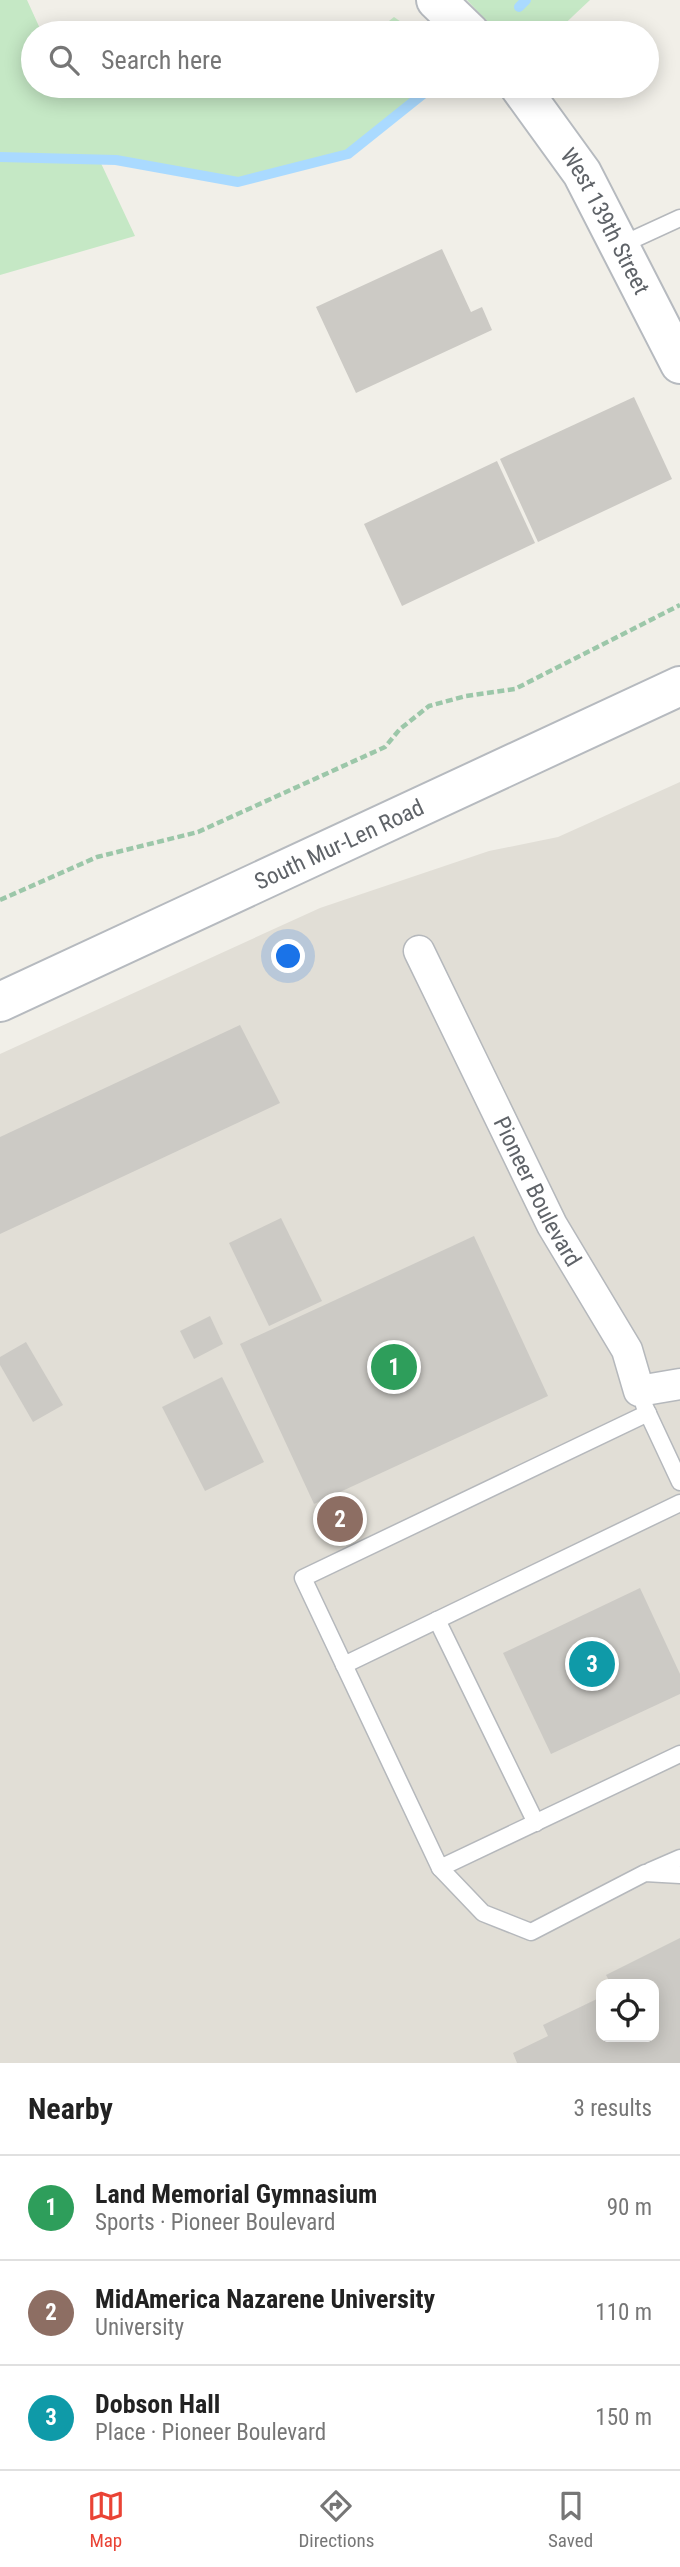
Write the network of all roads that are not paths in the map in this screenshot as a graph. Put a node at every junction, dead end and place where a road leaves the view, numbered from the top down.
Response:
1 (436, 0) edge
2 (458, 21) edge
3 (528, 98) edge
4 (680, 218) edge
5 (619, 246) junction
6 (680, 364) edge
7 (680, 686) edge
8 (419, 951) dead end
9 (0, 1002) edge
10 (680, 1384) edge
11 (643, 1402) junction
12 (680, 1482) edge
13 (680, 1503) edge
14 (437, 1620) junction
15 (344, 1664) junction
16 (680, 1754) edge
17 (536, 1823) junction
18 (680, 1858) edge
19 (440, 1868) junction
20 (645, 1873) junction
21 (680, 1874) edge

1 - 2 main road
3 - 5 main road, West 139th Street
4 - 5 lane
5 - 6 main road, West 139th Street
7 - 9 main road, South Mur-Len Road
8 - 11 street, Pioneer Boulevard
10 - 11 street
11 - 12 lane
11 - 15 lane
13 - 14 lane
14 - 15 lane
14 - 17 lane
15 - 19 lane
16 - 17 lane
17 - 19 lane
18 - 20 lane
19 - 20 lane
20 - 21 lane

